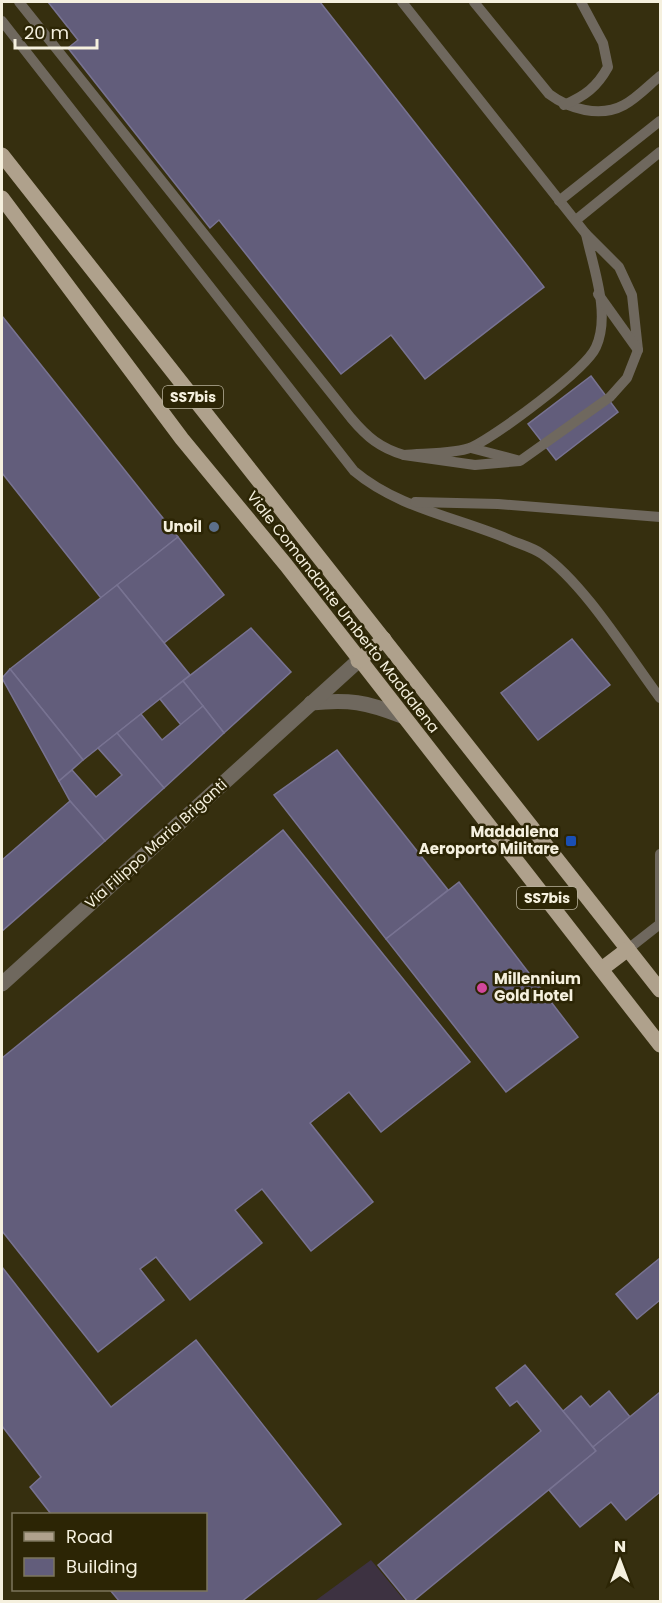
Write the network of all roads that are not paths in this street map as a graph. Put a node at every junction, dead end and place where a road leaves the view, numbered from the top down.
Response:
1 (19, 2) edge
2 (402, 2) edge
3 (474, 2) edge
4 (581, 2) edge
5 (2, 21) edge
6 (660, 76) edge
7 (564, 105) junction
8 (660, 121) edge
9 (660, 153) edge
10 (2, 155) edge
11 (2, 198) edge
12 (559, 201) junction
13 (576, 220) junction
14 (586, 234) junction
15 (598, 294) junction
16 (638, 350) junction
17 (471, 448) junction
18 (404, 455) junction
19 (520, 461) junction
20 (406, 502) junction
21 (660, 517) edge
22 (384, 639) junction
23 (358, 660) junction
24 (660, 698) edge
25 (311, 704) junction
26 (402, 716) junction
27 (660, 854) edge
28 (660, 926) edge
29 (628, 949) junction
30 (603, 968) junction
31 (2, 984) edge
32 (660, 990) edge
33 (660, 1045) edge

1 - 18 lane
2 - 12 lane
3 - 7 lane
4 - 7 lane
5 - 20 lane
6 - 7 lane
8 - 12 lane
9 - 13 lane
10 - 22 main road, Viale Comandante Umberto Maddalena / SS7bis
11 - 23 main road, Viale Comandante Umberto Maddalena / SS7bis
12 - 13 lane
13 - 14 lane
14 - 15 lane
14 - 16 lane
15 - 16 lane
15 - 17 lane
16 - 19 lane
17 - 18 lane
17 - 19 lane
18 - 19 lane
20 - 21 lane
20 - 24 lane
22 - 23 main road
22 - 29 main road, Viale Comandante Umberto Maddalena / SS7bis
23 - 25 street, Via Filippo Maria Briganti
23 - 26 main road, Viale Comandante Umberto Maddalena / SS7bis
25 - 26 street
25 - 31 street, Via Filippo Maria Briganti
26 - 30 main road, Viale Comandante Umberto Maddalena / SS7bis
27 - 28 lane
28 - 29 lane
29 - 30 main road
29 - 32 main road, Viale Comandante Umberto Maddalena / SS7bis
30 - 33 main road, Viale Comandante Umberto Maddalena / SS7bis

